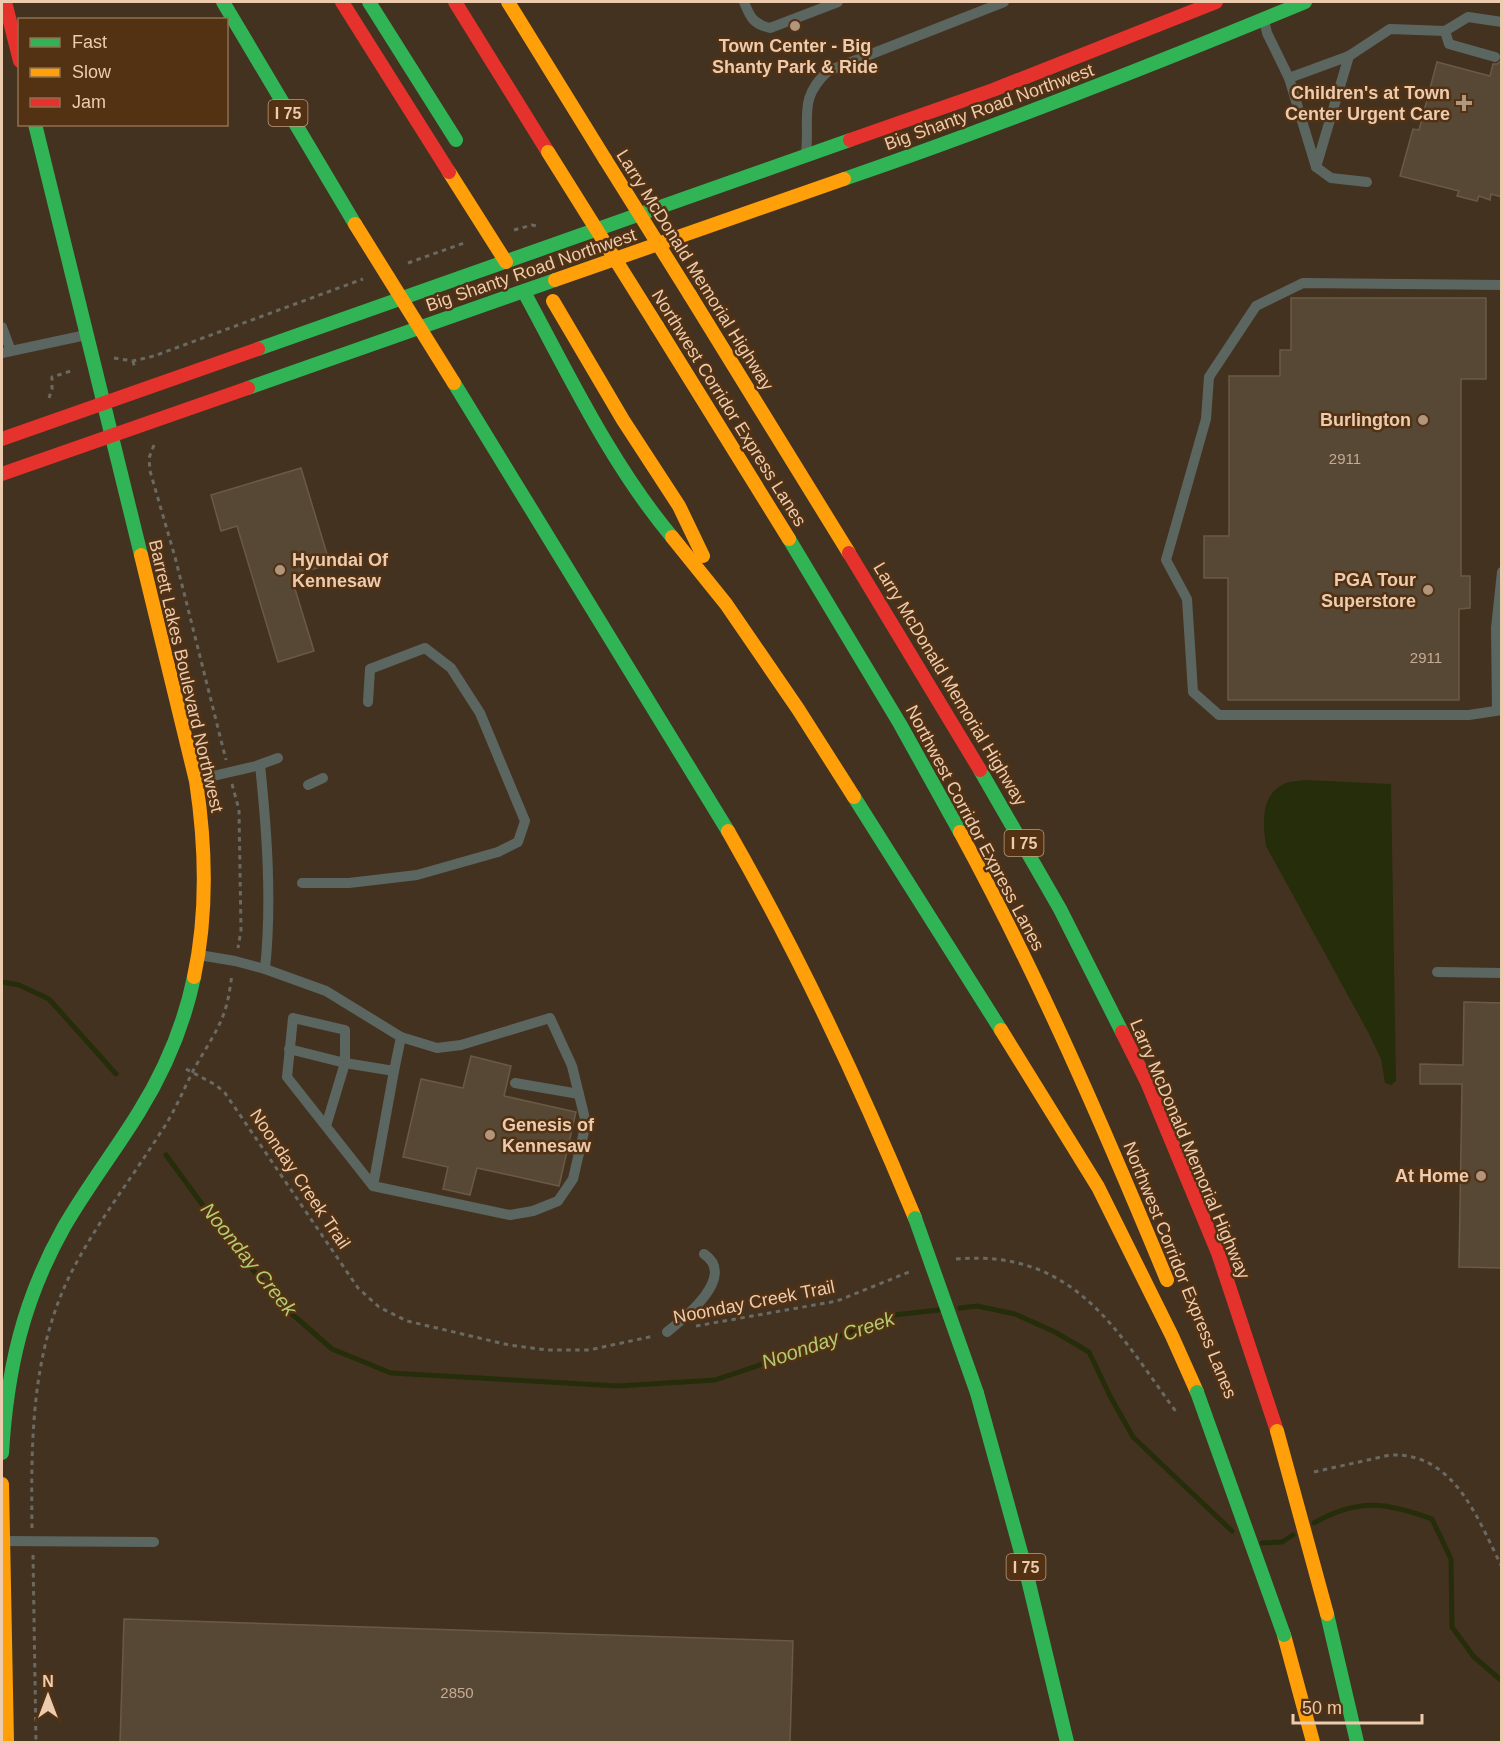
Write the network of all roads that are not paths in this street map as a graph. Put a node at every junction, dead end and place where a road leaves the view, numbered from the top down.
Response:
1 (5, 2) edge
2 (223, 2) edge
3 (342, 2) edge
4 (369, 2) edge
5 (455, 2) edge
6 (508, 2) edge
7 (744, 2) edge
8 (838, 2) edge
9 (1004, 2) edge
10 (1216, 2) edge
11 (1305, 2) edge
12 (1262, 15) junction
13 (1502, 22) edge
14 (1445, 31) junction
15 (18, 53) edge
16 (1348, 56) junction
17 (1495, 57) dead end
18 (1289, 78) junction
19 (35, 126) edge
20 (461, 150) dead end
21 (805, 157) junction
22 (1316, 167) junction
23 (1367, 182) dead end
24 (523, 250) junction
25 (515, 277) junction
26 (544, 285) junction
27 (1502, 285) edge
28 (2, 327) edge
29 (86, 335) junction
30 (6, 352) edge
31 (102, 403) junction
32 (110, 436) junction
33 (2, 439) edge
34 (2, 474) edge
35 (1502, 572) edge
36 (726, 604) junction
37 (368, 702) dead end
38 (1499, 710) edge
39 (278, 758) dead end
40 (260, 765) junction
41 (323, 778) dead end
42 (196, 781) junction
43 (308, 785) dead end
44 (302, 883) dead end
45 (199, 955) junction
46 (266, 969) junction
47 (1437, 972) dead end
48 (1502, 974) edge
49 (401, 1037) junction
50 (289, 1049) junction
51 (345, 1062) junction
52 (394, 1071) junction
53 (515, 1083) dead end
54 (579, 1094) junction
55 (326, 1126) junction
56 (373, 1186) junction
57 (704, 1254) dead end
58 (1174, 1298) dead end
59 (667, 1332) road end
60 (1221, 1419) dead end
61 (2, 1453) edge
62 (2, 1484) edge
63 (3, 1541) edge
64 (154, 1542) dead end
65 (1284, 1635) junction
66 (7, 1743) edge
67 (1067, 1743) edge
68 (1313, 1743) edge
69 (1357, 1743) edge

1 - 15 main road
2 - 67 main road, I 75, bridge
3 - 25 main road
4 - 20 main road
5 - 58 main road, Northwest Corridor Express Lanes, bridge
6 - 69 main road, Larry McDonald Memorial Highway / I 75, bridge
7 - 8 lane
9 - 21 lane
10 - 21 main road, Big Shanty Road Northwest
11 - 12 main road, Big Shanty Road Northwest
12 - 18 lane
12 - 26 main road, Big Shanty Road Northwest
13 - 14 lane
14 - 16 lane
14 - 17 lane
16 - 18 lane
16 - 22 lane
18 - 22 lane
19 - 29 main road, Barrett Lakes Boulevard Northwest
21 - 24 main road, Big Shanty Road Northwest
22 - 23 lane
24 - 25 main road, Big Shanty Road Northwest
24 - 26 main road
25 - 26 main road, Big Shanty Road Northwest
25 - 31 main road, Big Shanty Road Northwest
25 - 32 main road, Big Shanty Road Northwest
25 - 36 main road
26 - 36 main road
27 - 38 lane
28 - 30 lane
29 - 30 lane
29 - 31 main road, Barrett Lakes Boulevard Northwest
31 - 32 main road, Barrett Lakes Boulevard Northwest
31 - 33 main road, Big Shanty Road Northwest
32 - 34 main road, Big Shanty Road Northwest
32 - 42 main road, Barrett Lakes Boulevard Northwest
35 - 38 lane
36 - 65 main road, bridge
37 - 44 lane
39 - 40 lane
40 - 42 lane
40 - 46 lane
41 - 43 lane
42 - 45 main road, Barrett Lakes Boulevard Northwest
45 - 46 lane
45 - 61 main road, Barrett Lakes Boulevard Northwest
46 - 49 lane
47 - 48 lane
49 - 52 lane
49 - 54 lane
50 - 51 lane
50 - 51 lane
50 - 55 lane
51 - 52 lane
51 - 55 lane
52 - 56 lane
53 - 54 lane
54 - 56 lane
55 - 56 lane
57 - 59 lane
60 - 65 main road, Northwest Corridor Express Lanes, bridge
62 - 63 main road
63 - 64 lane
63 - 66 main road
65 - 68 main road, Northwest Corridor Express Lanes

